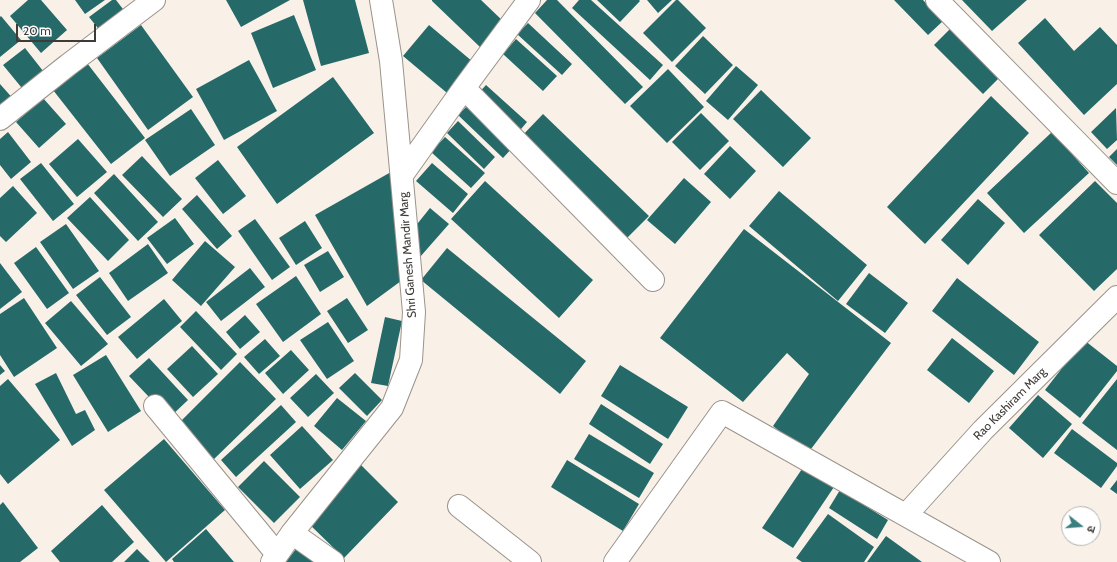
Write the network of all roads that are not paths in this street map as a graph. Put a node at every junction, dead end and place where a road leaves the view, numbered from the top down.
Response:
1 (154, 0) edge
2 (381, 0) edge
3 (529, 0) edge
4 (937, 0) edge
5 (464, 88) junction
6 (0, 119) edge
7 (402, 175) junction
8 (1117, 183) edge
9 (653, 280) dead end
10 (1117, 297) edge
11 (155, 406) dead end
12 (459, 506) dead end
13 (906, 515) junction
14 (292, 533) junction
15 (275, 558) edge
16 (333, 562) edge
17 (530, 562) edge
18 (615, 562) edge
19 (989, 562) edge

1 - 6 street
2 - 7 street, Shri Ganesh Mandir Marg
3 - 5 street
4 - 8 street
5 - 7 street
5 - 9 street
7 - 14 street, Shri Ganesh Mandir Marg
10 - 13 street, Rao Kashiram Marg
11 - 15 street
12 - 17 street
13 - 18 street
13 - 19 street
14 - 15 street, Shri Ganesh Mandir Marg
14 - 16 street

